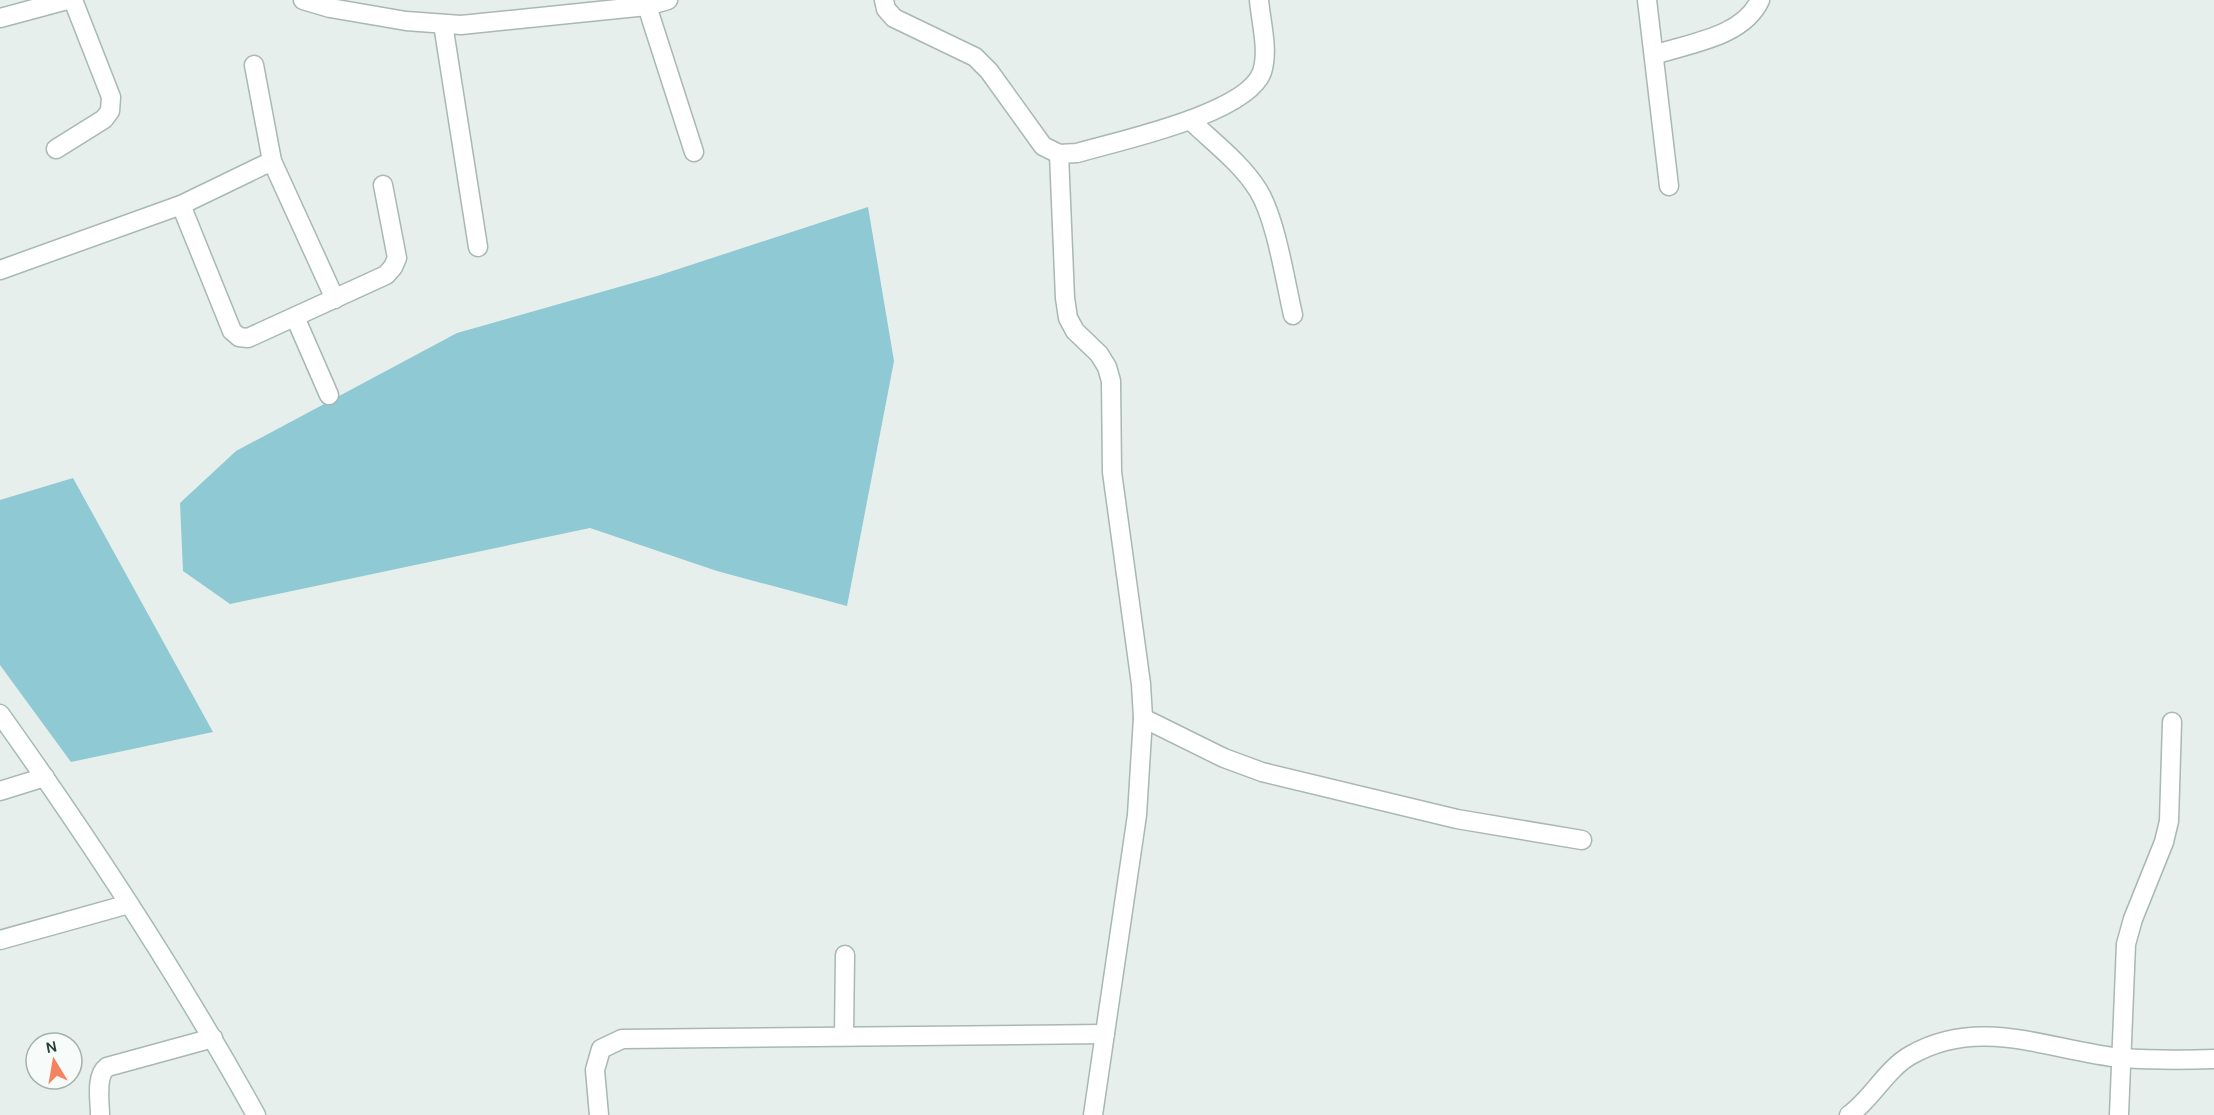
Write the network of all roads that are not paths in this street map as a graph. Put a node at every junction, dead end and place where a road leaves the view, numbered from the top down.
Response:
1 (67, 0) edge
2 (73, 0) edge
3 (303, 0) edge
4 (668, 0) edge
5 (884, 0) edge
6 (1259, 0) edge
7 (1647, 0) edge
8 (1760, 0) edge
9 (597, 5) edge
10 (647, 6) junction
11 (7, 11) edge
12 (443, 24) junction
13 (1654, 55) junction
14 (254, 65) dead end
15 (1190, 120) junction
16 (56, 149) dead end
17 (694, 152) dead end
18 (1059, 154) junction
19 (272, 162) junction
20 (383, 185) dead end
21 (1670, 186) dead end
22 (181, 205) junction
23 (478, 247) dead end
24 (0, 270) edge
25 (335, 298) junction
26 (1293, 315) dead end
27 (295, 316) junction
28 (329, 395) dead end
29 (0, 714) edge
30 (1143, 718) junction
31 (2172, 722) dead end
32 (45, 777) junction
33 (0, 791) edge
34 (1582, 840) dead end
35 (129, 903) junction
36 (0, 940) edge
37 (845, 955) dead end
38 (1105, 1034) junction
39 (844, 1036) junction
40 (213, 1038) junction
41 (2121, 1058) junction
42 (2214, 1059) edge
43 (100, 1115) edge
44 (256, 1115) edge
45 (599, 1115) edge
46 (1093, 1115) edge
47 (1849, 1115) edge
48 (2119, 1115) edge

1 - 11 street
2 - 16 street
3 - 12 street
4 - 10 street
5 - 18 street
6 - 15 street
7 - 13 street
8 - 13 street
9 - 10 street
9 - 12 street
10 - 17 street
12 - 23 street
13 - 21 street
14 - 19 street
15 - 18 street
15 - 26 street
18 - 30 street
19 - 22 street
19 - 25 street
20 - 25 street
22 - 24 street
22 - 27 street
25 - 27 street
27 - 28 street
29 - 32 street
30 - 34 street
30 - 38 street
31 - 41 street
32 - 33 street
32 - 35 street
35 - 36 street
35 - 40 street
37 - 39 street
38 - 39 street
38 - 46 street
39 - 45 street
40 - 43 street
40 - 44 street
41 - 42 street
41 - 47 street
41 - 48 street

